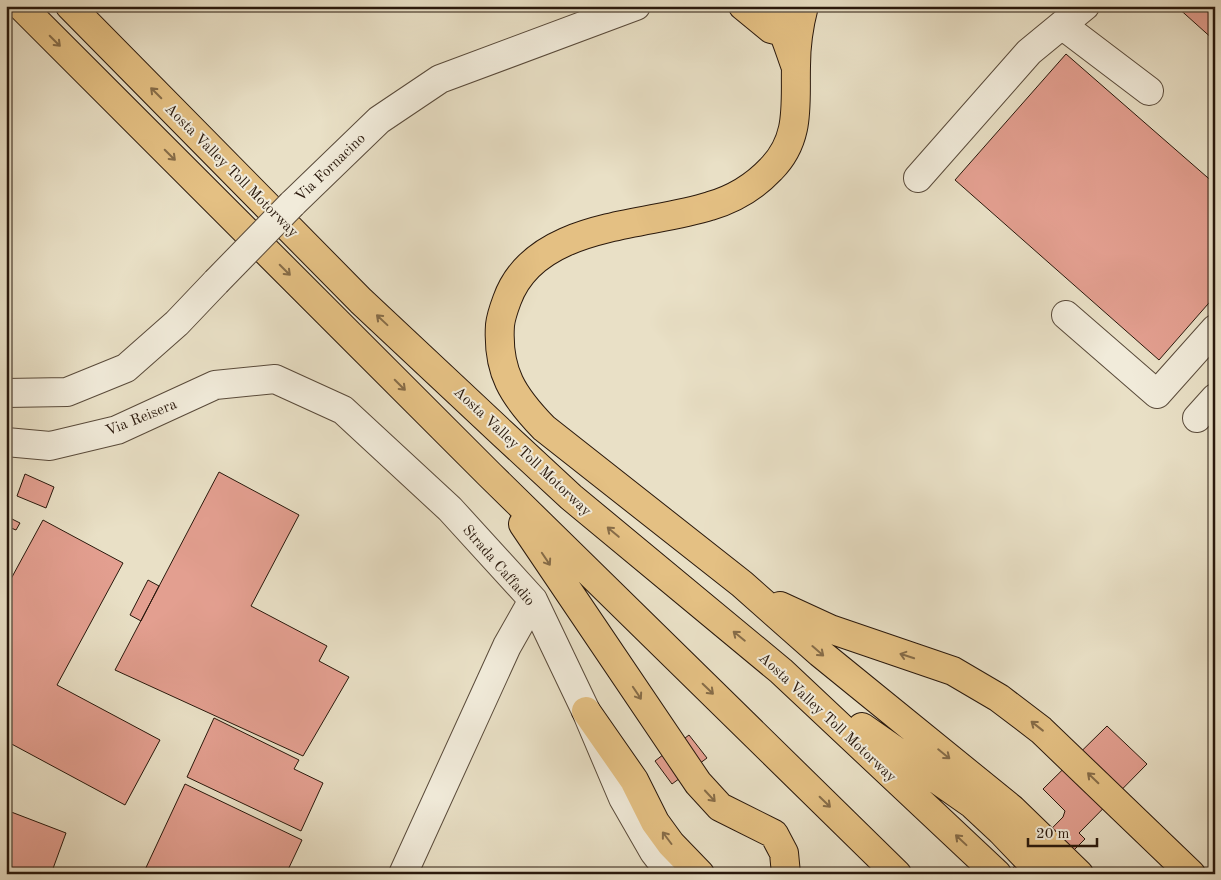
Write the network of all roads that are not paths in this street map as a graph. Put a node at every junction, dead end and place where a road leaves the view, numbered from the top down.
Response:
1 (21, 6) edge
2 (70, 6) edge
3 (636, 6) edge
4 (743, 6) edge
5 (768, 6) edge
6 (804, 6) edge
7 (1085, 6) edge
8 (1062, 25) junction
9 (781, 31) junction
10 (796, 66) junction
11 (1149, 91) dead end
12 (918, 178) dead end
13 (1066, 315) dead end
14 (1215, 329) edge
15 (274, 379) joint
16 (6, 393) edge
17 (1215, 398) edge
18 (1197, 418) dead end
19 (6, 442) edge
20 (490, 475) junction
21 (742, 584) junction
22 (533, 600) junction
23 (781, 671) junction
24 (586, 711) junction
25 (785, 871) edge
26 (403, 874) edge
27 (671, 874) edge
28 (700, 874) edge
29 (898, 874) edge
30 (997, 874) edge
31 (1042, 874) edge
32 (1079, 874) edge
33 (1191, 874) edge

1 -> 20 highway
23 -> 2 highway, Aosta Valley Toll Motorway
3 - 16 street, Via Fornacino, bridge
4 - 9 highway
5 - 9 highway
6 - 10 highway
7 - 8 street
8 - 11 street
8 - 12 street
9 - 10 highway
10 - 21 highway
13 - 14 street
15 - 19 street, Via Reisera
15 - 22 street, Strada Caffadio
17 - 18 street
20 -> 25 highway
20 -> 29 highway
21 -> 32 highway
33 -> 21 highway
22 - 24 street, Strada Caffadio
22 - 26 street
30 -> 23 highway, Aosta Valley Toll Motorway
23 - 31 highway
24 - 27 street, Strada Caffadio
28 -> 24 highway

